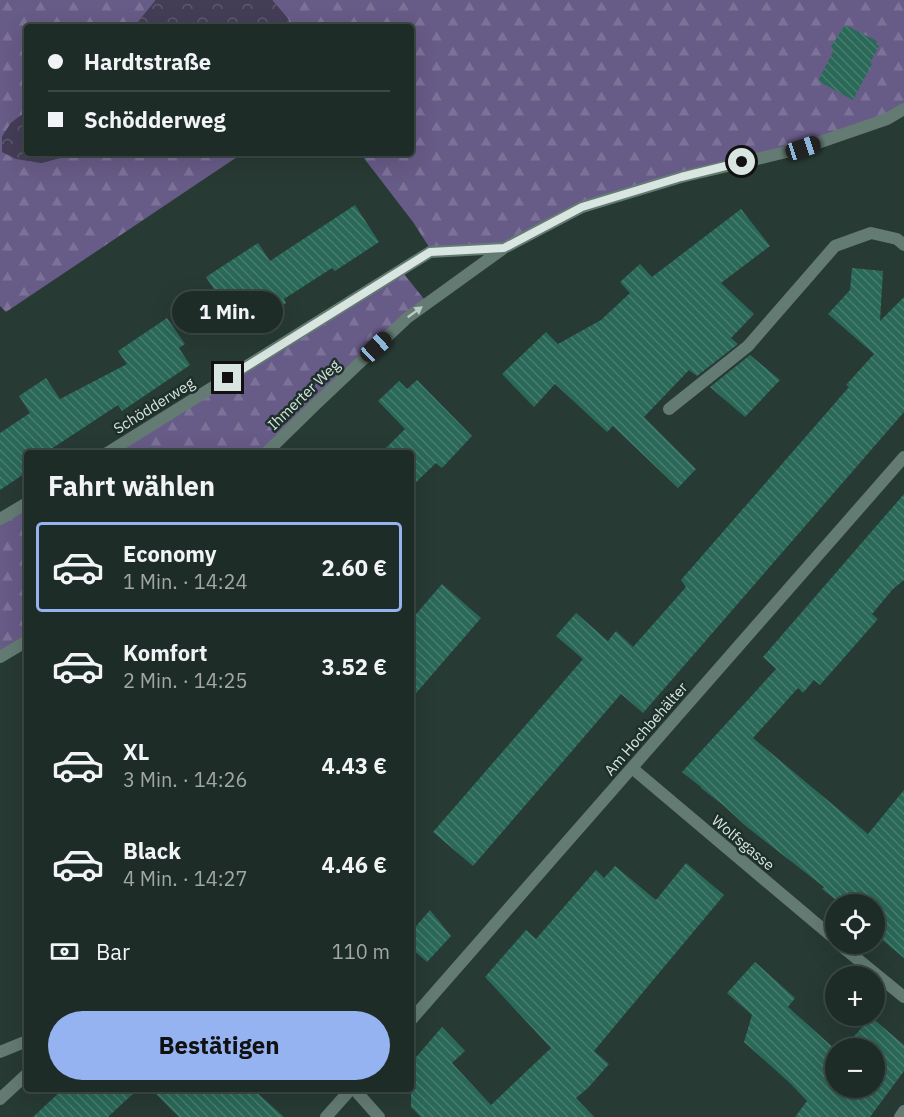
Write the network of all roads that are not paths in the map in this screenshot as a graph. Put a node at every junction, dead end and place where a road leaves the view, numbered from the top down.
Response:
1 (904, 109) edge
2 (904, 245) edge
3 (504, 248) junction
4 (669, 409) dead end
5 (112, 450) edge
6 (269, 450) edge
7 (904, 457) edge
8 (24, 505) edge
9 (0, 519) edge
10 (24, 643) edge
11 (0, 657) edge
12 (632, 768) junction
13 (825, 931) edge
14 (851, 954) edge
15 (904, 997) edge
16 (414, 1017) edge
17 (24, 1042) edge
18 (0, 1052) edge
19 (24, 1077) edge
20 (349, 1092) edge
21 (355, 1092) edge
22 (0, 1099) edge
23 (904, 1112) edge
24 (326, 1117) edge
25 (379, 1117) edge
26 (900, 1117) edge

1 - 3 street, Ihmerter Weg
2 - 4 street
3 - 5 street, Schödderweg
6 -> 3 street, Ihmerter Weg
7 - 12 street, Am Hochbehälter
8 - 9 street
10 - 11 street
12 - 13 street, Wolfsgasse
12 - 16 street, Am Hochbehälter
14 - 15 street
17 - 18 street
19 - 22 street
20 - 24 street
21 - 25 street
23 - 26 street

